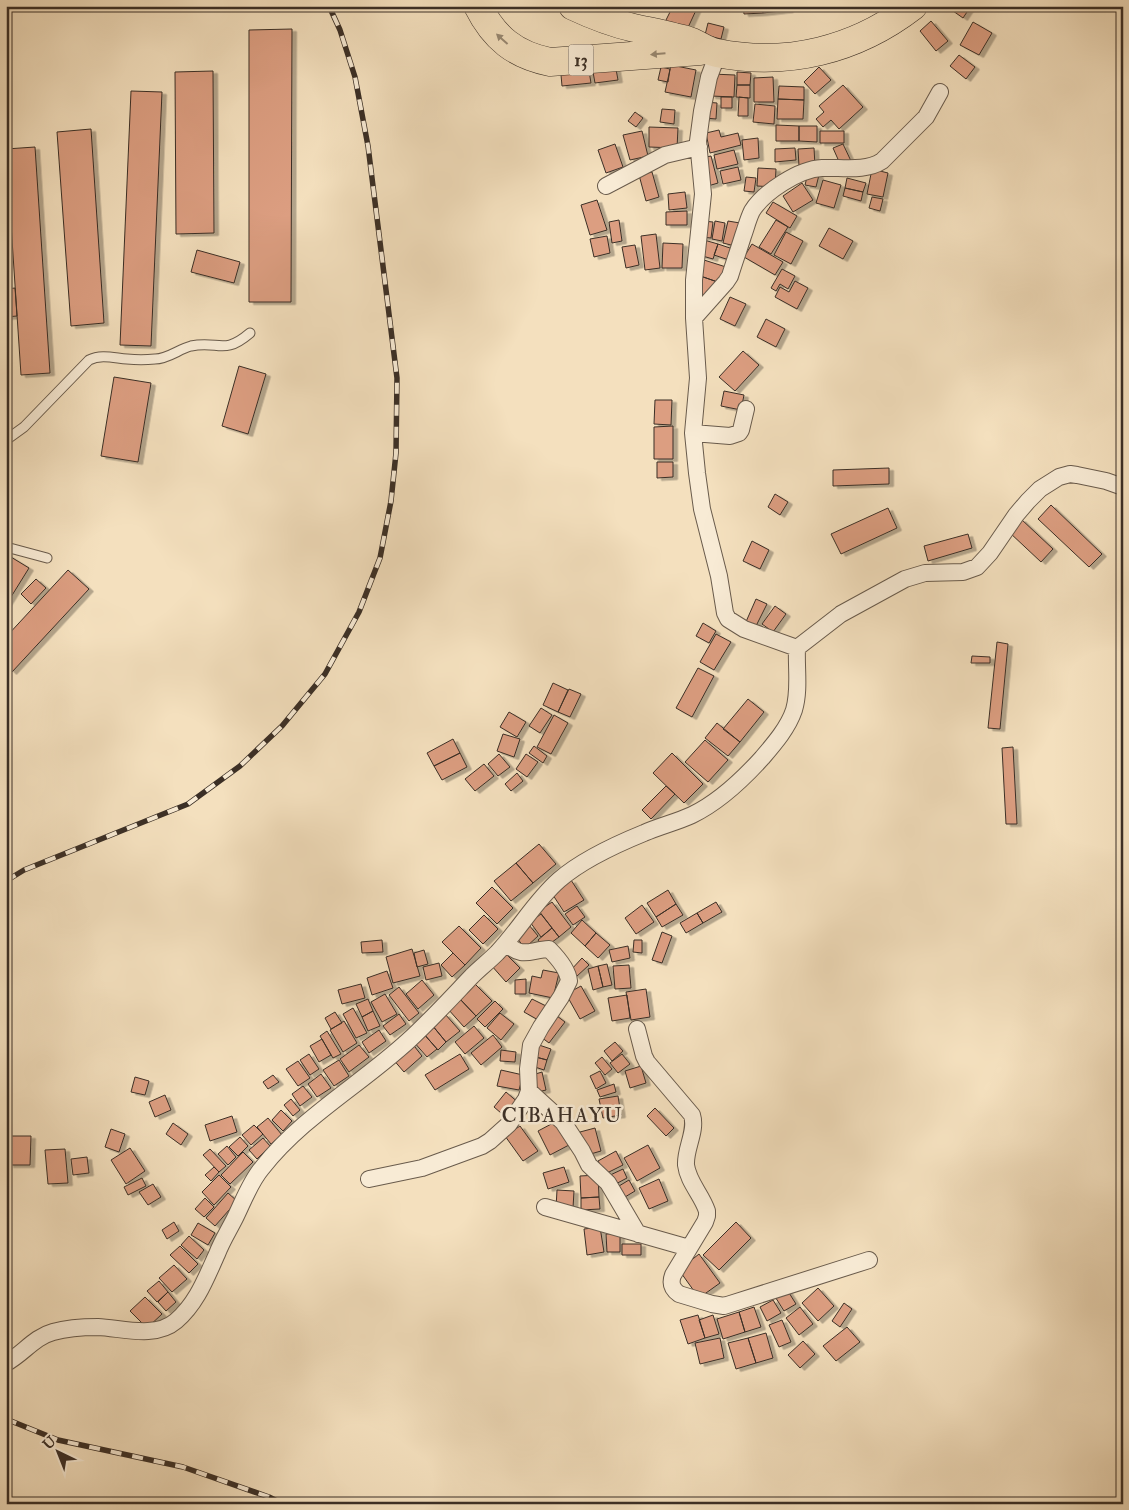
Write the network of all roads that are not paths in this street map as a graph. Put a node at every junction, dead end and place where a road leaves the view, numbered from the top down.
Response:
1 (478, 6) edge
2 (573, 6) edge
3 (913, 6) edge
4 (712, 52) junction
5 (940, 92) dead end
6 (699, 147) junction
7 (606, 186) dead end
8 (694, 318) junction
9 (250, 333) dead end
10 (746, 409) dead end
11 (694, 433) junction
12 (6, 440) edge
13 (1123, 487) edge
14 (6, 547) edge
15 (47, 558) dead end
16 (797, 648) junction
17 (506, 942) junction
18 (637, 1029) dead end
19 (529, 1091) junction
20 (369, 1179) dead end
21 (545, 1207) dead end
22 (638, 1234) junction
23 (689, 1248) junction
24 (869, 1260) dead end
25 (6, 1363) edge

4 -> 1 highway, 13
2 - 4 highway, 13
3 - 4 highway, 13
4 - 6 street
5 - 8 street
6 - 7 street
6 - 8 street
8 - 11 street
9 - 12 lane
10 - 11 street
11 - 16 street
13 - 16 street
14 - 15 lane
16 - 17 street
17 - 19 street
17 - 25 street
18 - 23 street
19 - 20 street
19 - 22 street
21 - 22 street
22 - 23 street
23 - 24 street

